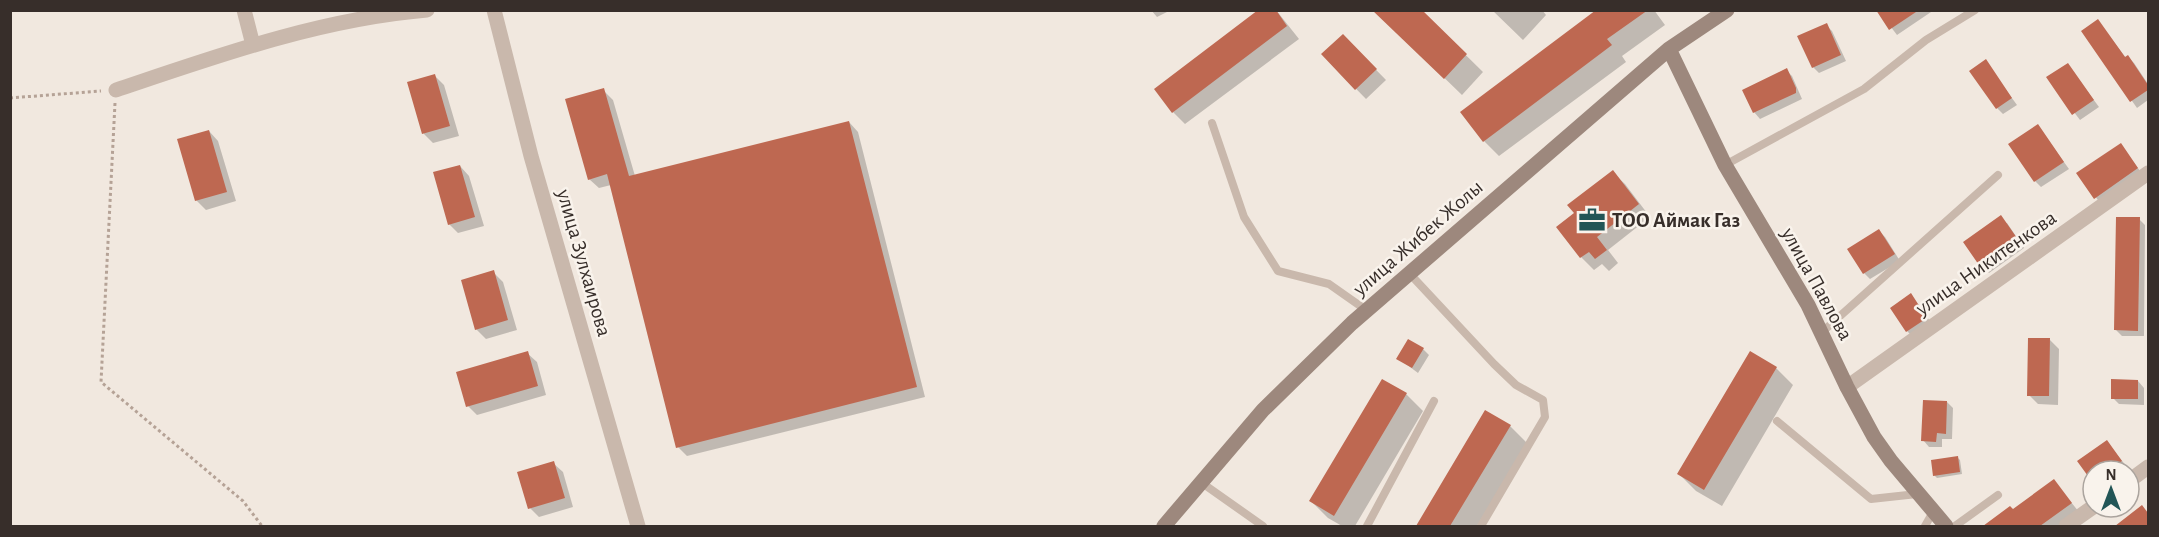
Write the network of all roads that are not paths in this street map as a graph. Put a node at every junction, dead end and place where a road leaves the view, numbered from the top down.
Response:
1 (244, 10) edge
2 (427, 10) edge
3 (494, 10) edge
4 (1727, 10) edge
5 (1975, 10) edge
6 (253, 45) junction
7 (1669, 49) junction
8 (116, 90) road end
9 (1212, 123) dead end
10 (1725, 165) junction
11 (2148, 173) edge
12 (1998, 176) dead end
13 (1409, 273) junction
14 (1366, 310) junction
15 (1821, 333) junction
16 (1847, 387) junction
17 (1434, 400) dead end
18 (1777, 420) dead end
19 (1202, 483) junction
20 (1917, 494) junction
21 (1998, 495) dead end
22 (1933, 512) junction
23 (2081, 515) edge
24 (638, 526) edge
25 (1164, 526) edge
26 (1263, 526) edge
27 (1367, 526) edge
28 (1481, 526) edge
29 (1925, 526) edge
30 (1946, 526) edge
31 (1955, 526) edge
32 (2066, 526) edge

1 - 6 street
2 - 6 street
3 - 24 street, улица Зулхаирова
4 - 7 street, улица Жибек Жолы
5 - 10 lane
6 - 8 street
7 - 10 street, улица Павлова
7 - 13 street, улица Жибек Жолы
9 - 14 lane
10 - 15 street, улица Павлова
11 - 16 street, улица Никитенкова
12 - 15 lane
13 - 14 street, улица Жибек Жолы
13 - 28 lane
14 - 19 street, улица Жибек Жолы
15 - 16 street, улица Павлова
16 - 20 street, улица Павлова
17 - 27 lane
18 - 20 lane
19 - 25 street, улица Жибек Жолы
19 - 26 lane
20 - 22 street, улица Павлова
21 - 31 lane
22 - 29 lane
22 - 30 street, улица Павлова
23 - 32 street

